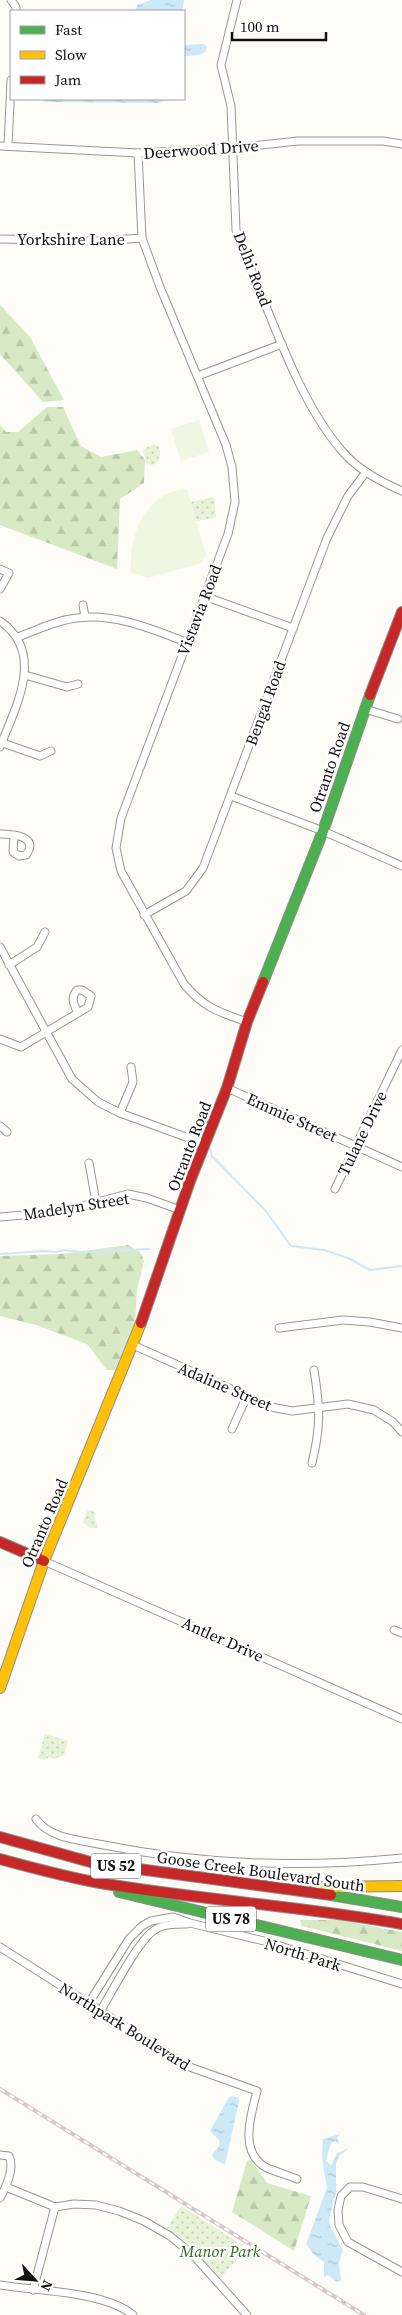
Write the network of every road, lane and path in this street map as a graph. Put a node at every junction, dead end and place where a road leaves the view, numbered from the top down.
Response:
1 (237, 0) edge
2 (10, 89) edge
3 (402, 144) edge
4 (4, 146) edge
5 (232, 148) junction
6 (138, 153) junction
7 (0, 238) edge
8 (142, 238) junction
9 (282, 344) junction
10 (198, 376) junction
11 (366, 472) junction
12 (402, 491) edge
13 (0, 569) edge
14 (0, 588) edge
15 (204, 596) junction
16 (83, 605) dead end
17 (402, 612) edge
18 (85, 617) junction
19 (0, 621) edge
20 (293, 628) junction
21 (18, 637) junction
22 (186, 642) junction
23 (25, 675) junction
24 (78, 684) dead end
25 (365, 709) junction
26 (398, 719) dead end
27 (1, 744) edge
28 (51, 751) dead end
29 (231, 796) junction
30 (323, 831) junction
31 (0, 834) edge
32 (14, 835) dead end
33 (402, 866) edge
34 (144, 915) junction
35 (45, 932) dead end
36 (0, 947) edge
37 (10, 965) junction
38 (78, 1013) dead end
39 (247, 1022) junction
40 (46, 1033) junction
41 (0, 1039) edge
42 (402, 1050) edge
43 (132, 1067) dead end
44 (398, 1068) edge
45 (227, 1088) junction
46 (120, 1112) junction
47 (0, 1126) edge
48 (7, 1132) dead end
49 (205, 1144) junction
50 (357, 1146) junction
51 (89, 1163) dead end
52 (402, 1167) edge
53 (335, 1189) dead end
54 (96, 1202) junction
55 (180, 1210) junction
56 (0, 1217) edge
57 (279, 1328) dead end
58 (402, 1328) edge
59 (132, 1344) junction
60 (314, 1370) dead end
61 (246, 1398) junction
62 (320, 1408) junction
63 (232, 1429) dead end
64 (402, 1432) edge
65 (312, 1463) dead end
66 (0, 1542) edge
67 (44, 1561) junction
68 (394, 1630) dead end
69 (402, 1633) edge
70 (0, 1688) edge
71 (402, 1719) edge
72 (36, 1819) dead end
73 (0, 1838) edge
74 (402, 1858) edge
75 (0, 1860) edge
76 (61, 1875) junction
77 (234, 1883) junction
78 (402, 1886) edge
79 (402, 1907) edge
80 (190, 1924) junction
81 (402, 1924) edge
82 (0, 1947) edge
83 (402, 1960) edge
84 (402, 1984) edge
85 (90, 2003) junction
86 (101, 2010) junction
87 (0, 2155) edge
88 (297, 2179) dead end
89 (6, 2187) junction
90 (0, 2198) edge
91 (402, 2198) edge
92 (55, 2207) junction
93 (402, 2272) edge
94 (0, 2285) edge
95 (33, 2290) junction
96 (133, 2315) edge
97 (247, 2315) edge

1 - 5 street, Delhi Road
2 - 4 street
3 - 5 street, Deerwood Drive
4 - 6 street, Deerwood Drive
5 - 6 street, Deerwood Drive
5 - 9 street, Delhi Road
6 - 8 street, Vistavia Road
7 - 8 street, Yorkshire Lane
8 - 10 street, Vistavia Road
9 - 10 street
9 - 11 street, Delhi Road
10 - 15 street, Vistavia Road
11 - 12 street, Delhi Road
11 - 20 street, Bengal Road
13 - 14 street
15 - 20 street
15 - 22 street, Vistavia Road
16 - 18 street
17 - 25 main road, Otranto Road
18 - 21 street
18 - 22 street
19 - 21 street
20 - 29 street, Bengal Road
21 - 23 street
22 - 34 street, Vistavia Road
23 - 24 street
23 - 27 street
25 - 26 street
25 - 30 main road, Otranto Road
27 - 28 street
29 - 30 street
29 - 34 street, Bengal Road
30 - 33 street
30 - 39 main road, Otranto Road
31 - 32 street
34 - 39 street, Vistavia Road
35 - 37 street
36 - 37 street
37 - 40 street
38 - 40 street
39 - 45 main road, Otranto Road
40 - 41 street
40 - 46 street
42 - 44 street, Tulane Drive
43 - 46 street
44 - 50 street, Tulane Drive
45 - 49 main road, Otranto Road
45 - 50 street, Emmie Street
46 - 49 street
47 - 48 street
49 - 55 main road, Otranto Road
50 - 52 street, Emmie Street
50 - 53 street, Tulane Drive
51 - 54 street
54 - 55 street, Madelyn Street
54 - 56 street, Madelyn Street
55 - 59 main road, Otranto Road
57 - 58 street
59 - 61 street, Adaline Street
59 - 67 main road, Otranto Road
60 - 62 street
61 - 62 street, Adaline Street
61 - 63 street
62 - 64 street, Adaline Street
62 - 65 street
66 - 67 main road
67 - 70 main road, Otranto Road
67 - 71 street, Antler Drive
68 - 69 street
72 - 74 street
73 - 77 main road, Goose Creek Boulevard South / US 52
75 - 76 main road, US 52
76 - 81 main road, US 52
76 - 83 main road, US 78
77 - 78 main road, US 78
77 - 79 main road, Goose Creek Boulevard South / US 52
80 - 84 street, North Park
80 - 85 street, North Park
80 - 86 street, North Park
82 - 85 street, Northpark Boulevard
85 - 86 street, Northpark Boulevard
86 - 88 street, Northpark Boulevard
87 - 89 street
89 - 90 street
89 - 92 street
91 - 93 street
92 - 95 street
92 - 97 street
94 - 95 street
95 - 96 street

